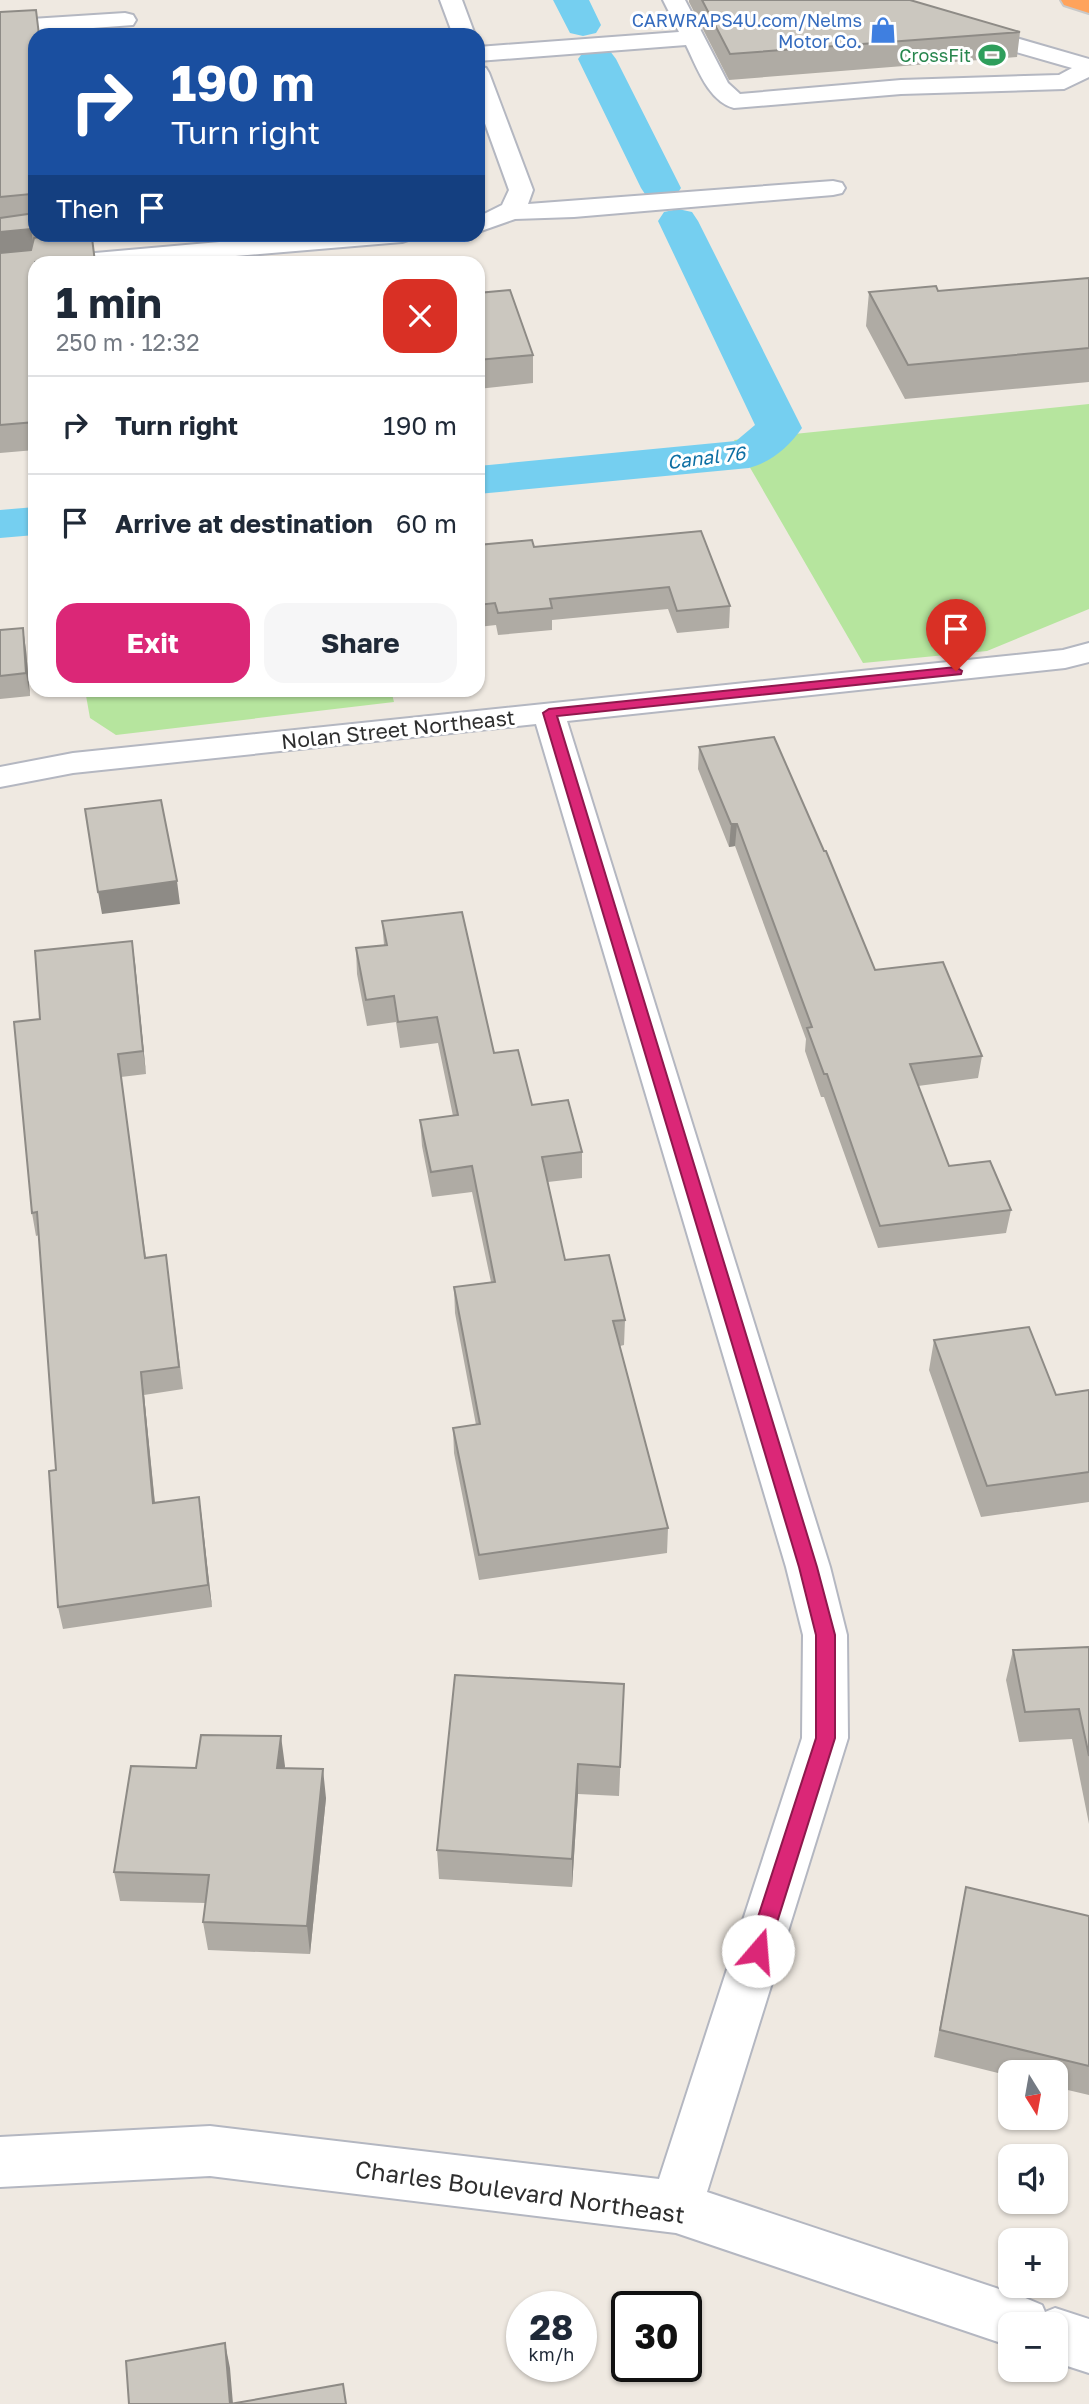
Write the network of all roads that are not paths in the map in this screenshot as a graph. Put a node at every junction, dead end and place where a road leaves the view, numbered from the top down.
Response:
1 (451, 0) edge
2 (674, 0) edge
3 (1072, 0) edge
4 (1089, 6) edge
5 (124, 18) edge
6 (948, 26) edge
7 (461, 28) edge
8 (0, 29) edge
9 (691, 38) junction
10 (485, 53) edge
11 (1089, 67) edge
12 (488, 128) edge
13 (833, 188) dead end
14 (511, 212) junction
15 (485, 223) edge
16 (289, 242) edge
17 (162, 251) edge
18 (127, 256) edge
19 (1089, 652) edge
20 (549, 713) junction
21 (0, 777) edge
22 (0, 2162) edge
23 (676, 2207) junction
24 (998, 2316) edge
25 (1068, 2339) edge
26 (1089, 2346) edge

1 - 7 street
2 - 9 street
3 - 4 highway
5 - 8 street
6 - 11 street
9 - 10 street
9 - 11 street
12 - 14 street
13 - 14 street
14 - 15 street
16 - 17 street
17 - 18 street
19 - 20 street, Nolan Street Northeast
20 - 21 street, Nolan Street Northeast
20 - 23 street
22 - 23 street, Charles Boulevard Northeast
23 - 24 street, Charles Boulevard Northeast
25 - 26 street

